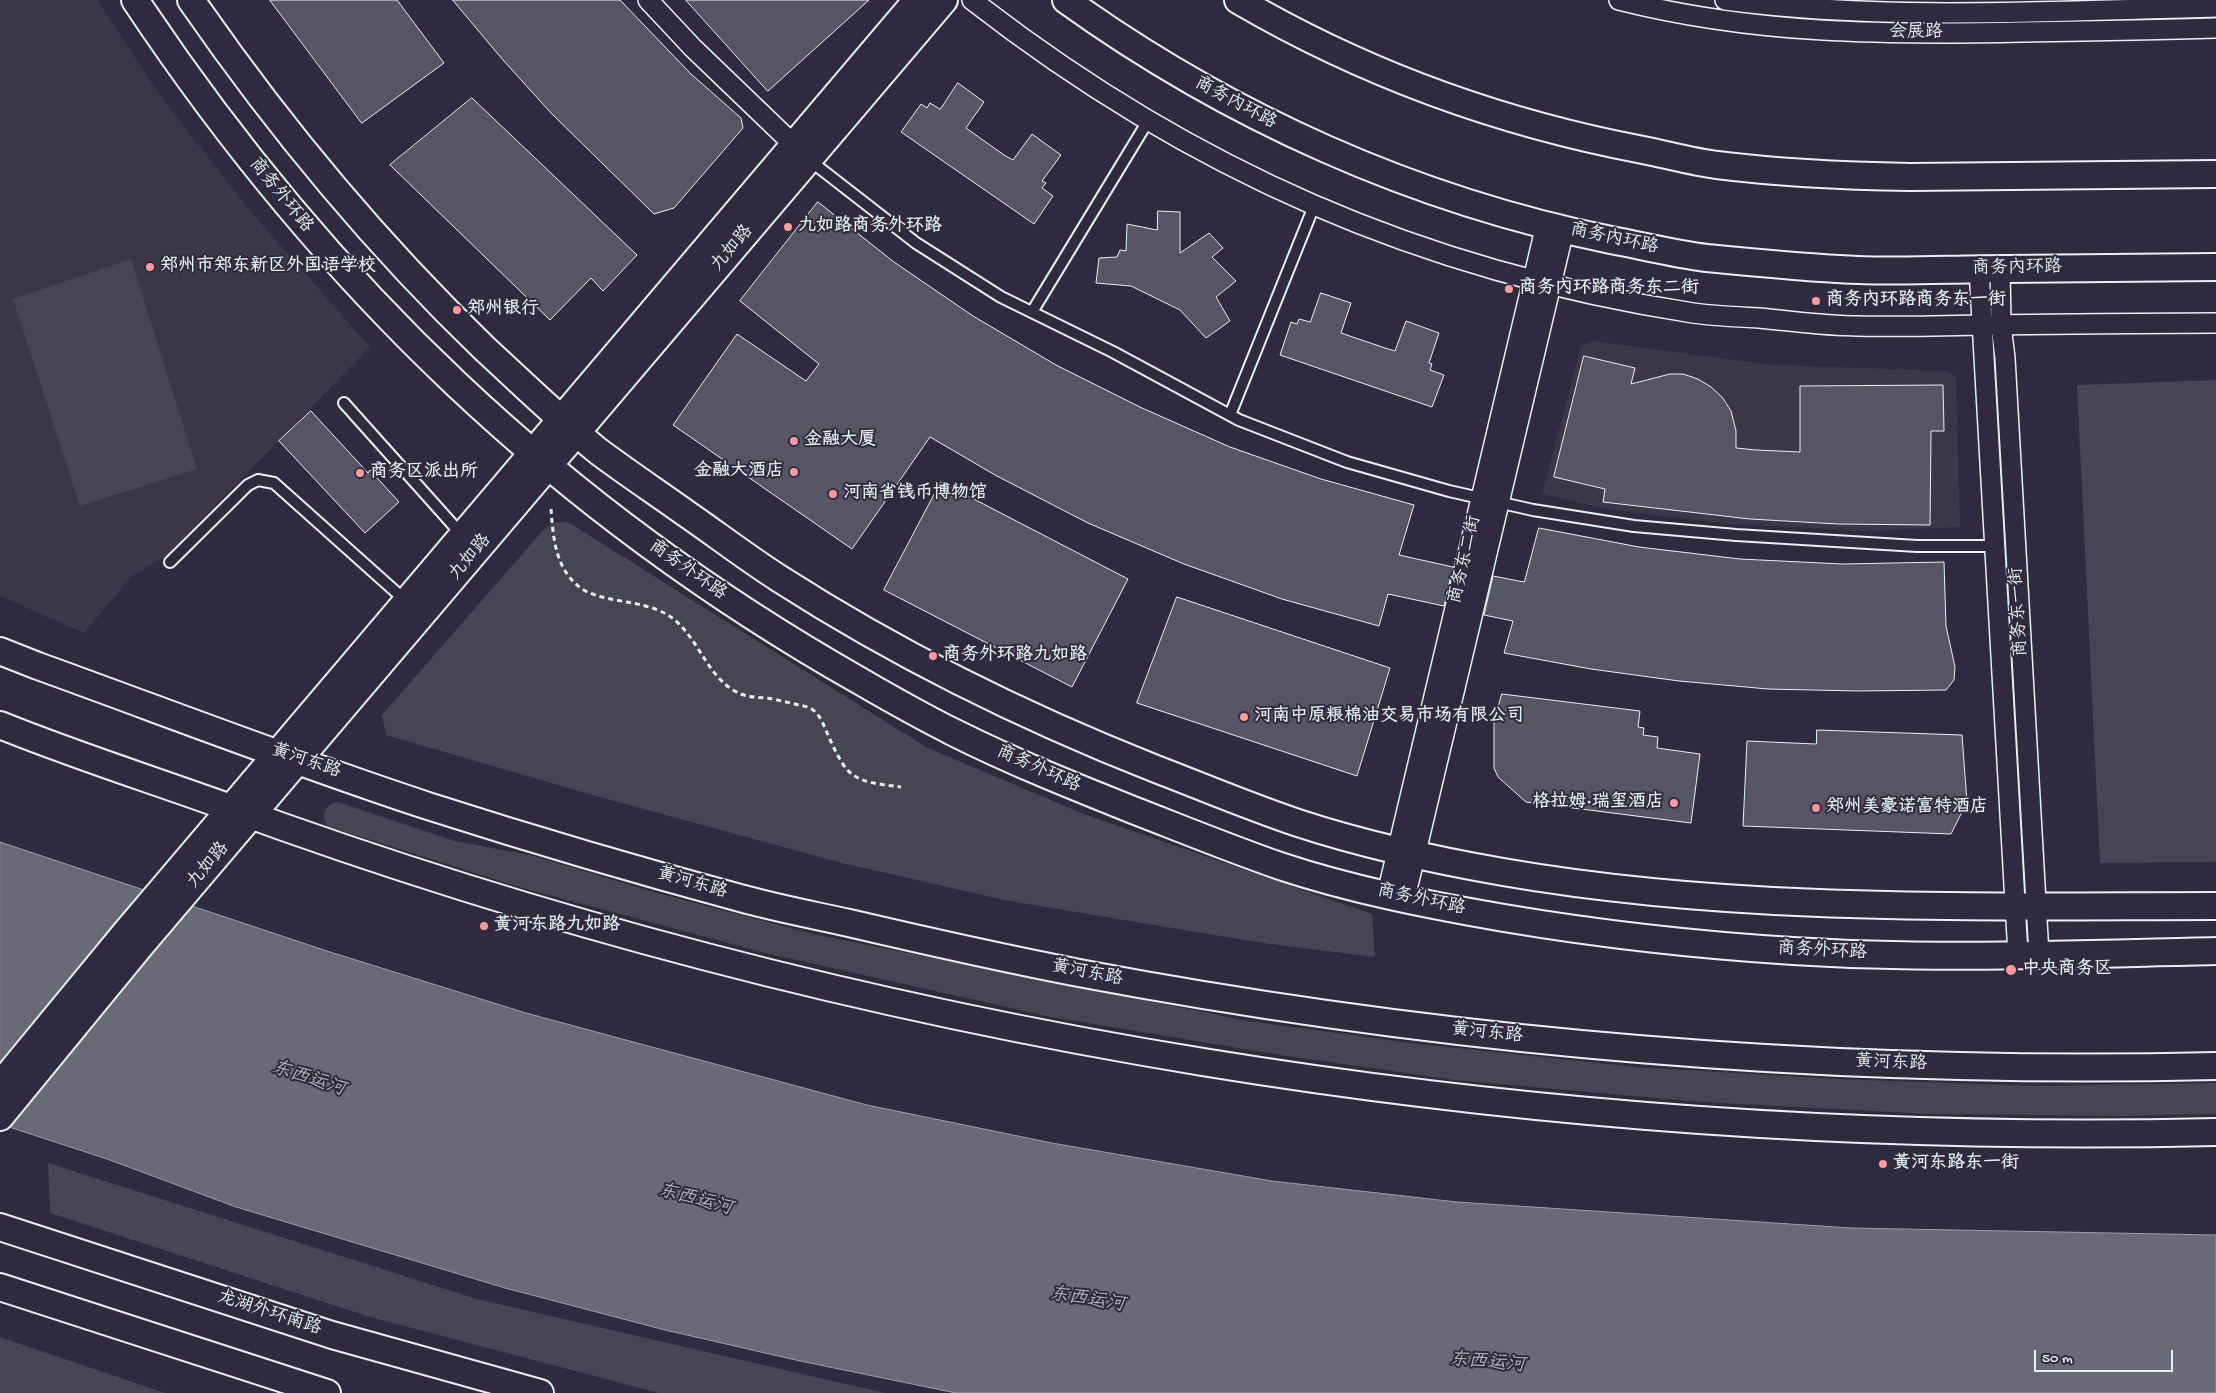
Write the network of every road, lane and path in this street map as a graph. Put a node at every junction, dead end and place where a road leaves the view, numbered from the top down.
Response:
1 (135, 0) edge
2 (191, 0) edge
3 (648, 0) edge
4 (917, 0) edge
5 (944, 0) edge
6 (972, 0) edge
7 (1066, 0) edge
8 (1238, 0) edge
9 (1619, 0) edge
10 (1725, 0) edge
11 (1842, 5) edge
12 (1877, 6) edge
13 (2216, 6) edge
14 (2216, 28) edge
15 (1148, 121) junction
16 (801, 152) junction
17 (2216, 174) edge
18 (1314, 206) junction
19 (1555, 227) junction
20 (2216, 267) edge
21 (1990, 269) junction
22 (1542, 282) junction
23 (1032, 312) junction
24 (2216, 323) edge
25 (1982, 325) junction
26 (2001, 325) junction
27 (344, 403) dead end
28 (1230, 415) junction
29 (570, 426) junction
30 (540, 460) junction
31 (1481, 498) junction
32 (1499, 502) junction
33 (551, 509) dead end
34 (463, 536) junction
35 (1994, 546) junction
36 (170, 562) dead end
37 (406, 602) junction
38 (0, 651) edge
39 (0, 724) edge
40 (289, 757) junction
41 (901, 787) dead end
42 (241, 812) junction
43 (1407, 852) junction
44 (189, 873) junction
45 (1396, 896) junction
46 (2025, 906) junction
47 (2216, 906) edge
48 (2216, 951) edge
49 (2028, 955) junction
50 (2216, 1066) edge
51 (0, 1085) edge
52 (0, 1117) edge
53 (2216, 1132) edge
54 (0, 1227) edge
55 (0, 1287) edge
56 (277, 1386) edge
57 (327, 1393) edge
58 (540, 1393) edge

1 - 30 street, 商务外环路
2 - 29 street
3 - 16 street
4 - 16 street, 九如路
5 - 16 street, 九如路
6 - 15 street
7 - 19 street, 商务内环路
8 - 17 street
9 - 14 street, 会展路
10 - 11 street, 会展路
11 - 12 street, 会展路
12 - 13 street, 会展路
15 - 18 street
15 - 23 lane
16 - 23 lane
16 - 29 street, 九如路
18 - 22 street
18 - 28 lane
19 - 21 street, 商务内环路
19 - 22 street, 商务东二街
20 - 21 street, 商务内环路
21 - 25 street, 商务东一街
21 - 26 street, 商务东一街
22 - 25 street
22 - 31 street, 商务东二街
22 - 32 street, 商务东二街
23 - 28 lane
24 - 26 street
25 - 26 street
25 - 35 street, 商务东一街
26 - 46 street, 商务东一街
27 - 34 lane
28 - 31 lane
29 - 30 street, 九如路
29 - 43 street
30 - 34 street, 九如路
30 - 40 street, 九如路
30 - 45 street, 商务外环路
31 - 32 lane
31 - 43 street, 商务东二街
32 - 35 lane
32 - 43 street, 商务东二街
33 - 41 path
34 - 37 street, 九如路
35 - 46 street, 商务东一街
36 - 37 lane
37 - 40 street, 九如路
38 - 40 street, 黄河东路
39 - 42 street
40 - 42 street, 九如路
40 - 50 street, 黄河东路
42 - 44 street, 九如路
42 - 53 street
43 - 45 street, 商务东二街
43 - 46 street
44 - 51 street, 九如路
44 - 52 street, 九如路
45 - 49 street, 商务外环路
46 - 47 street
46 - 49 street, 商务东一街
48 - 49 street, 商务外环路
54 - 58 street, 龙湖外环南路
55 - 56 street
56 - 57 street

